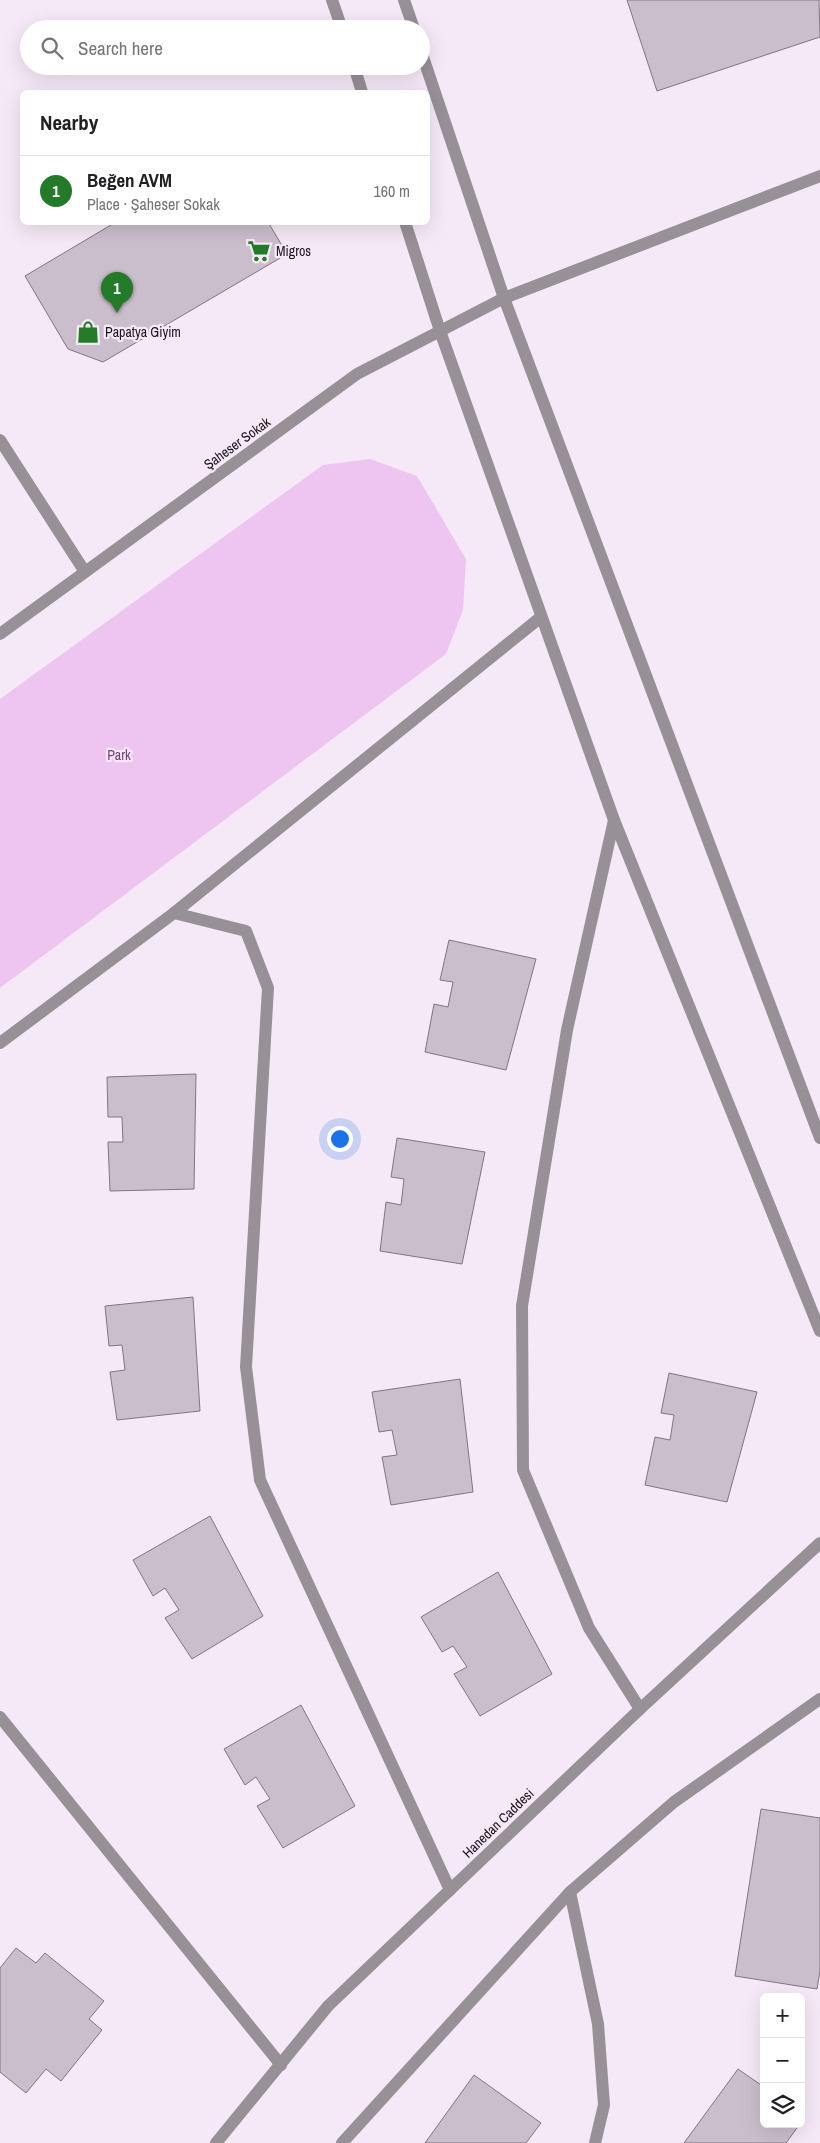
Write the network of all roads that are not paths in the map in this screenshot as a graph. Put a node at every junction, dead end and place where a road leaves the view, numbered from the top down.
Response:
1 (332, 0) edge
2 (404, 0) edge
3 (339, 20) edge
4 (411, 20) edge
5 (357, 75) edge
6 (429, 75) edge
7 (361, 90) edge
8 (820, 176) edge
9 (406, 225) edge
10 (504, 298) junction
11 (440, 331) junction
12 (0, 440) edge
13 (85, 572) junction
14 (541, 617) junction
15 (0, 634) edge
16 (614, 820) junction
17 (174, 913) junction
18 (0, 1043) edge
19 (820, 1138) edge
20 (820, 1331) edge
21 (820, 1543) edge
22 (820, 1699) edge
23 (640, 1709) junction
24 (0, 1716) edge
25 (450, 1890) junction
26 (570, 1892) junction
27 (281, 2065) junction
28 (216, 2143) edge
29 (342, 2143) edge
30 (595, 2143) edge

1 - 3 street
2 - 4 street
5 - 7 street
6 - 10 street
8 - 10 street, Şaheser Sokak
9 - 11 street
10 - 11 street, Şaheser Sokak
10 - 19 street
11 - 13 street, Şaheser Sokak
11 - 14 street
12 - 13 street
13 - 15 street, Şaheser Sokak
14 - 16 street
14 - 17 street
16 - 20 street
16 - 23 street
17 - 18 street
17 - 25 street
21 - 23 street, Hanedan Caddesi
22 - 26 street
23 - 25 street, Hanedan Caddesi
24 - 27 street
25 - 27 street, Hanedan Caddesi
26 - 29 street
26 - 30 street
27 - 28 street, Hanedan Caddesi

